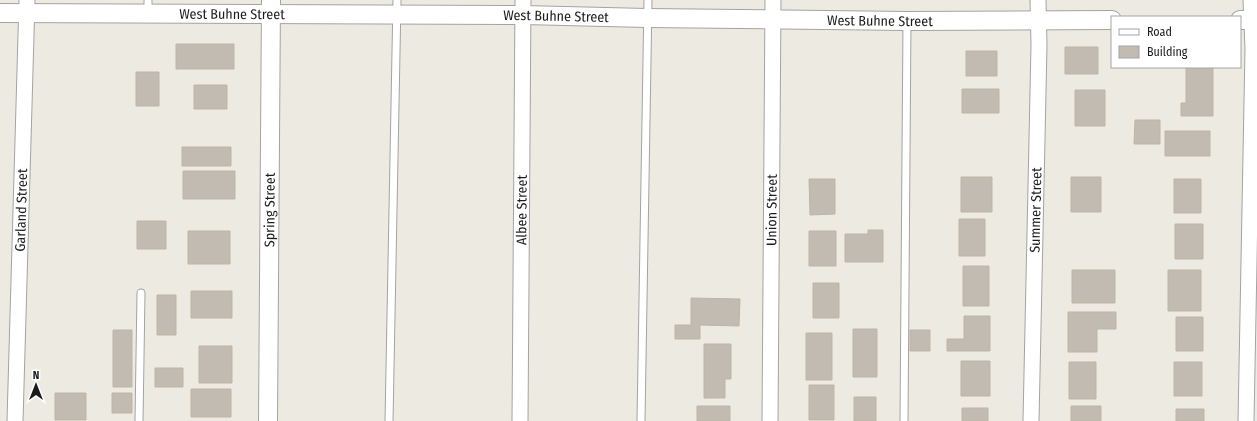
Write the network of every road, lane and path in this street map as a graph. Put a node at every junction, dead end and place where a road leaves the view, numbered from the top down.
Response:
1 (648, 0) edge
2 (773, 0) edge
3 (1038, 0) edge
4 (1252, 0) edge
5 (27, 7) edge
6 (148, 7) edge
7 (271, 7) edge
8 (397, 7) edge
9 (523, 7) edge
10 (0, 13) edge
11 (648, 18) junction
12 (773, 19) junction
13 (1038, 20) junction
14 (1111, 20) edge
15 (1250, 20) edge
16 (907, 21) junction
17 (141, 293) dead end
18 (15, 421) edge
19 (139, 421) edge
20 (268, 421) edge
21 (389, 421) edge
22 (520, 421) edge
23 (641, 421) edge
24 (770, 421) edge
25 (904, 421) edge
26 (1031, 421) edge
27 (1246, 421) edge

1 - 11 lane
2 - 12 street, Union Street
3 - 13 street, Summer Street
4 - 15 street
5 - 6 street, West Buhne Street
5 - 10 street, West Buhne Street
5 - 18 street, Garland Street
6 - 7 street, West Buhne Street
7 - 8 street, West Buhne Street
7 - 20 street, Spring Street
8 - 9 street, West Buhne Street
8 - 21 lane
9 - 11 street, West Buhne Street
9 - 22 street, Albee Street
11 - 12 street, West Buhne Street
11 - 23 lane
12 - 16 street, West Buhne Street
12 - 24 street, Union Street
13 - 14 street, West Buhne Street
13 - 16 street, West Buhne Street
13 - 26 street, Summer Street
15 - 27 street
16 - 25 lane
17 - 19 lane

